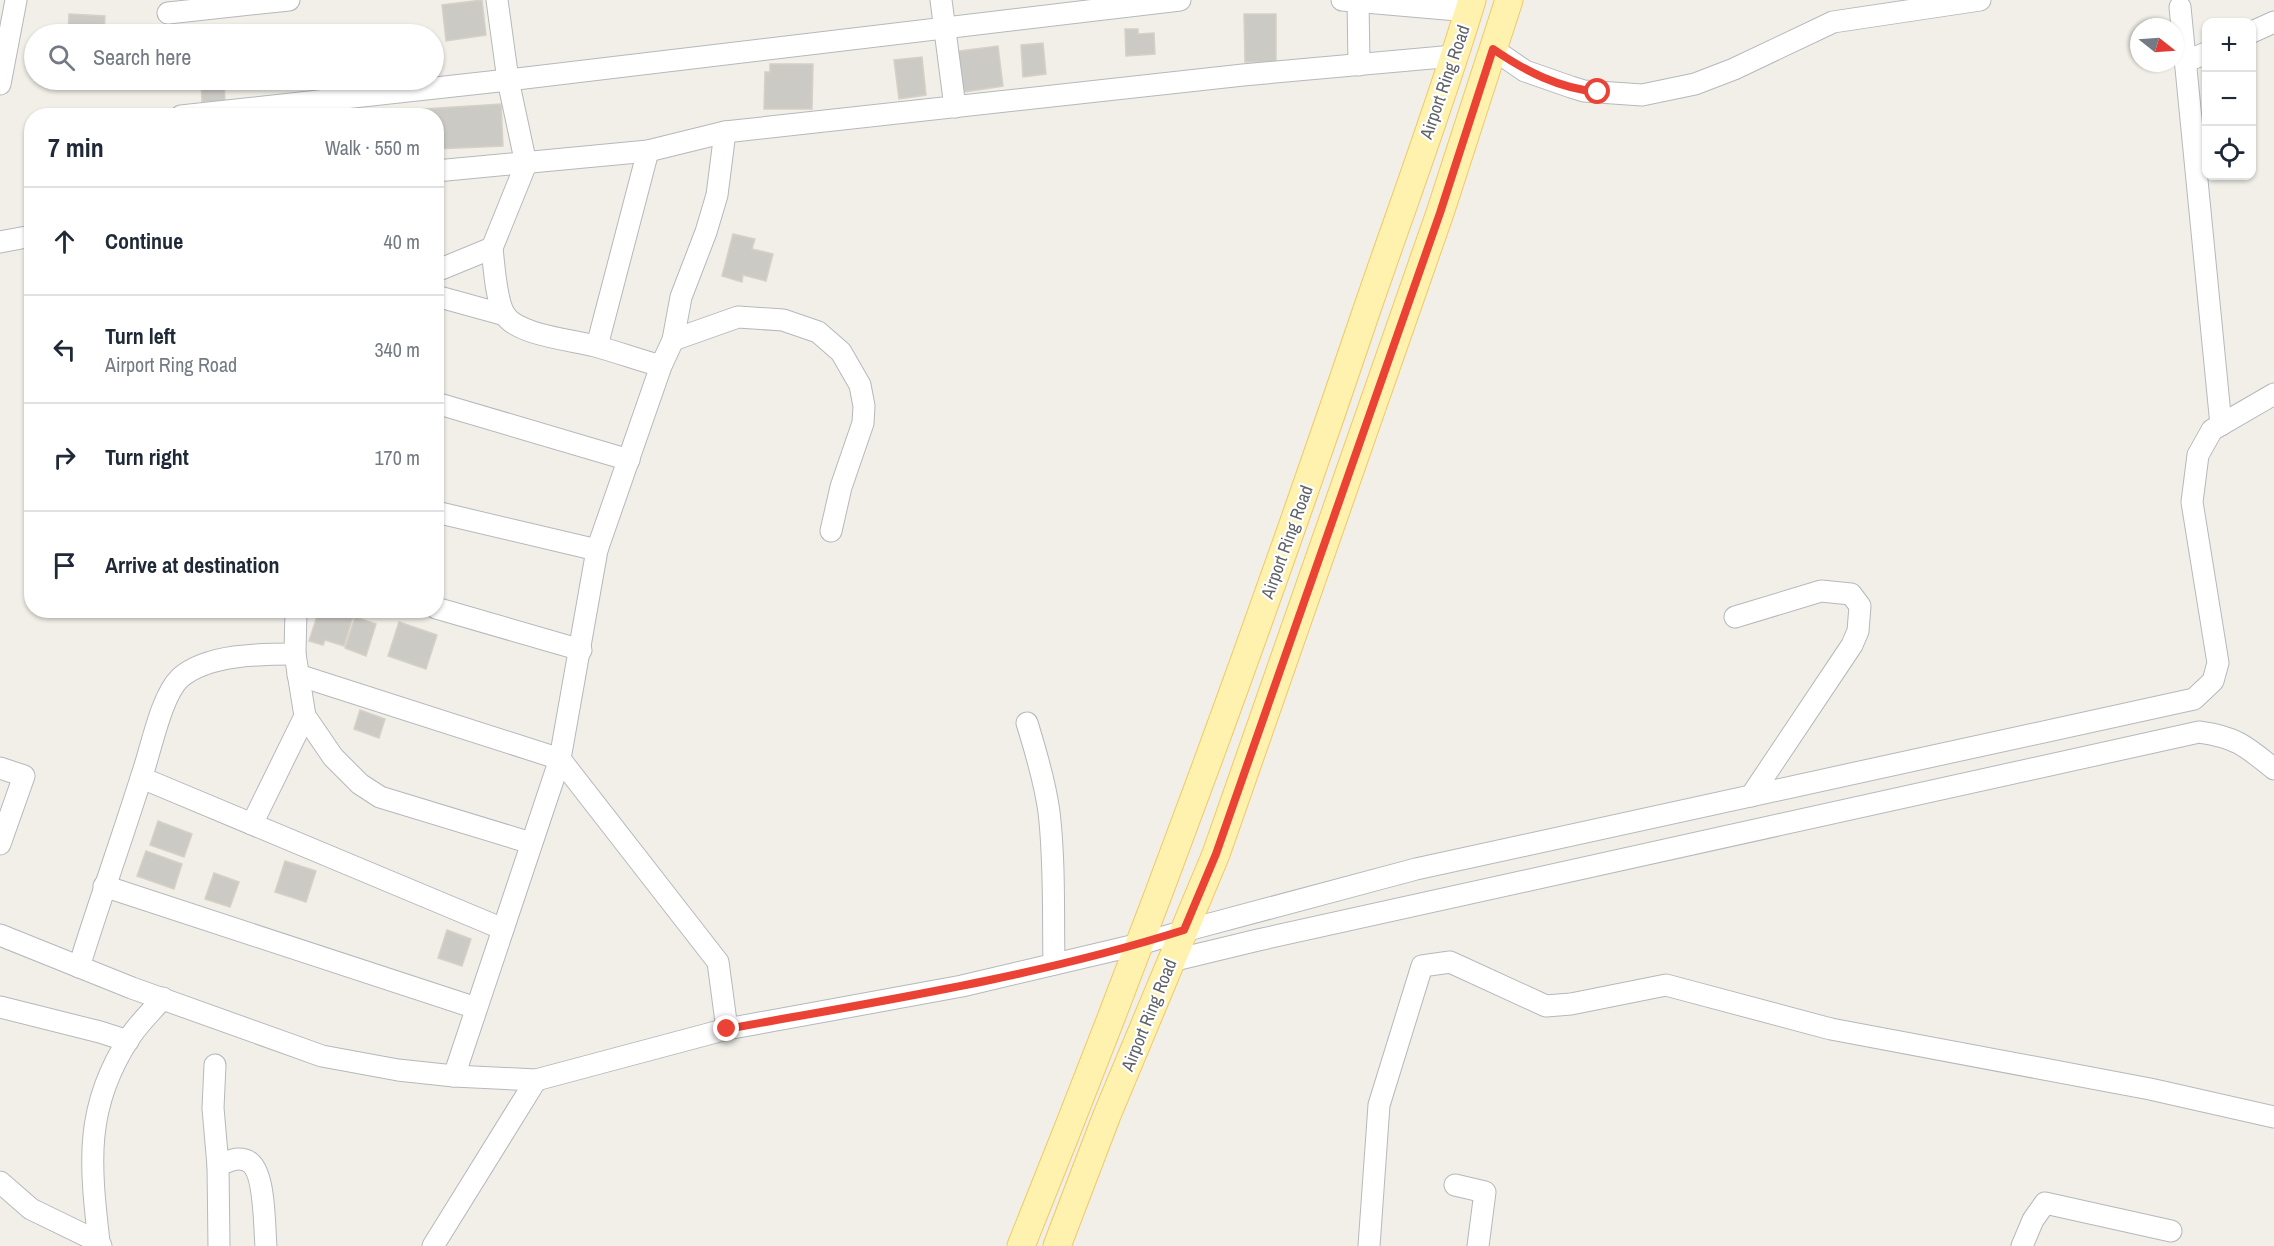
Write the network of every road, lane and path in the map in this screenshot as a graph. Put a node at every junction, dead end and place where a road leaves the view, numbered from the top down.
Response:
1 (16, 0) edge
2 (290, 0) edge
3 (497, 0) edge
4 (941, 0) edge
5 (1180, 0) edge
6 (1509, 0) edge
7 (1980, 0) edge
8 (1350, 1) edge
9 (1471, 5) edge
10 (2180, 6) dead end
11 (168, 13) dead end
12 (2274, 22) edge
13 (944, 29) junction
14 (2256, 30) edge
15 (1493, 49) junction
16 (2202, 55) edge
17 (1454, 56) junction
18 (2185, 62) junction
19 (1359, 65) junction
20 (508, 81) junction
21 (0, 84) edge
22 (444, 88) edge
23 (424, 90) edge
24 (955, 107) junction
25 (255, 108) edge
26 (725, 132) junction
27 (648, 151) junction
28 (526, 164) junction
29 (444, 170) edge
30 (24, 238) edge
31 (0, 242) edge
32 (492, 248) junction
33 (444, 268) edge
34 (444, 298) edge
35 (505, 315) junction
36 (673, 340) junction
37 (597, 346) junction
38 (661, 366) junction
39 (2274, 394) edge
40 (444, 405) edge
41 (2221, 424) junction
42 (629, 460) junction
43 (444, 514) edge
44 (831, 531) dead end
45 (597, 550) junction
46 (444, 610) edge
47 (1735, 616) dead end
48 (296, 618) edge
49 (581, 650) junction
50 (295, 654) junction
51 (298, 675) junction
52 (305, 716) junction
53 (1027, 723) dead end
54 (560, 759) junction
55 (0, 768) edge
56 (2274, 770) edge
57 (142, 778) junction
58 (1750, 796) junction
59 (252, 824) junction
60 (531, 843) junction
61 (0, 844) edge
62 (104, 886) junction
63 (503, 929) junction
64 (1184, 930) junction
65 (0, 935) edge
66 (1140, 944) junction
67 (1171, 961) junction
68 (1054, 964) junction
69 (79, 967) junction
70 (163, 998) junction
71 (0, 1007) edge
72 (476, 1008) junction
73 (727, 1029) junction
74 (128, 1041) junction
75 (215, 1065) dead end
76 (454, 1076) junction
77 (537, 1080) junction
78 (2274, 1117) edge
79 (218, 1166) junction
80 (0, 1182) edge
81 (1455, 1185) dead end
82 (2171, 1231) dead end
83 (100, 1244) edge
84 (219, 1246) edge
85 (266, 1246) edge
86 (433, 1246) edge
87 (1021, 1246) edge
88 (1057, 1246) edge
89 (1370, 1246) edge
90 (1478, 1246) edge
91 (2022, 1246) edge

1 - 21 street
2 - 11 street
3 - 20 street
4 - 13 street
5 - 13 street
6 - 15 main road, Airport Ring Road
7 - 15 street
8 - 9 street
8 - 19 street
9 - 17 main road, Airport Ring Road
10 - 18 street
12 - 14 street
13 - 20 street
13 - 24 street
15 - 64 main road, Airport Ring Road
16 - 18 street
17 - 19 street
17 - 66 main road, Airport Ring Road
18 - 41 street
19 - 24 street
20 - 22 street
20 - 28 street
23 - 25 street
24 - 26 street
26 - 27 street
26 - 36 street
27 - 28 street
27 - 37 street
28 - 29 street
28 - 32 street
30 - 31 street
32 - 33 street
32 - 35 street
34 - 35 street
35 - 37 street
36 - 38 street
36 - 44 street
37 - 38 street
38 - 42 street
39 - 41 street
40 - 42 street
41 - 58 street
42 - 45 street
43 - 45 street
45 - 49 street
46 - 49 street
47 - 58 street
48 - 50 street
49 - 54 street
50 - 51 street
50 - 57 street
51 - 52 street
51 - 54 street
52 - 59 street
52 - 60 street
53 - 68 street
54 - 60 street
54 - 73 street
55 - 61 street
56 - 67 street
57 - 59 street
57 - 62 street
58 - 64 street
59 - 63 street
60 - 63 street
62 - 69 street
62 - 72 street
63 - 72 street
64 - 66 street
64 - 67 main road, Airport Ring Road
65 - 69 street
66 - 68 street
66 - 87 main road, Airport Ring Road
67 - 88 main road, Airport Ring Road
68 - 73 street
69 - 70 street
70 - 74 street
70 - 76 street
71 - 74 street
72 - 76 street
73 - 77 street
74 - 83 street
75 - 79 street
76 - 77 street
77 - 86 street
78 - 89 street
79 - 84 street
79 - 85 street
80 - 83 street
81 - 90 street
82 - 91 street

